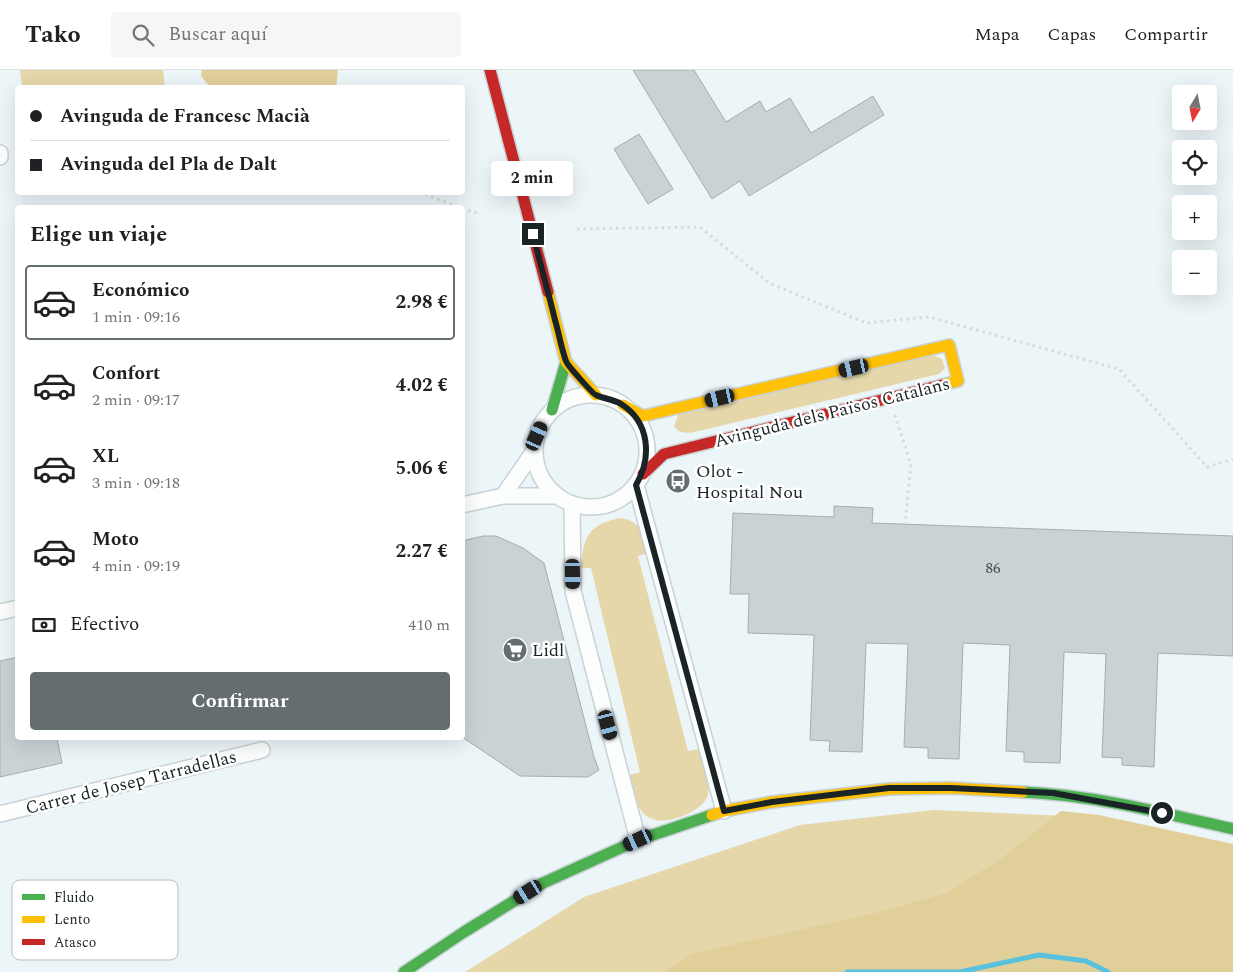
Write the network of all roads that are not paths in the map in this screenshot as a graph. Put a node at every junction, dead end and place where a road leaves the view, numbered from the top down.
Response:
1 (490, 70) edge
2 (566, 362) junction
3 (596, 395) junction
4 (623, 405) junction
5 (552, 410) junction
6 (534, 450) junction
7 (640, 480) junction
8 (503, 496) junction
9 (556, 496) junction
10 (465, 504) edge
11 (572, 504) junction
12 (15, 609) edge
13 (0, 612) edge
14 (262, 750) dead end
15 (724, 811) junction
16 (0, 814) edge
17 (1233, 829) edge
18 (638, 840) junction
19 (404, 972) edge

1 - 2 street
2 - 3 street
2 - 5 street
3 - 4 street
3 - 5 street
4 - 7 street
4 - 7 street, Avinguda dels Països Catalans
5 - 6 street
6 - 8 street
6 - 9 street
7 - 11 street
7 - 15 street
8 - 9 street
8 - 10 street
9 - 11 street
11 - 18 street
12 - 13 street
14 - 16 street, Carrer de Josep Tarradellas
15 - 17 street
15 - 18 street
18 - 19 street

